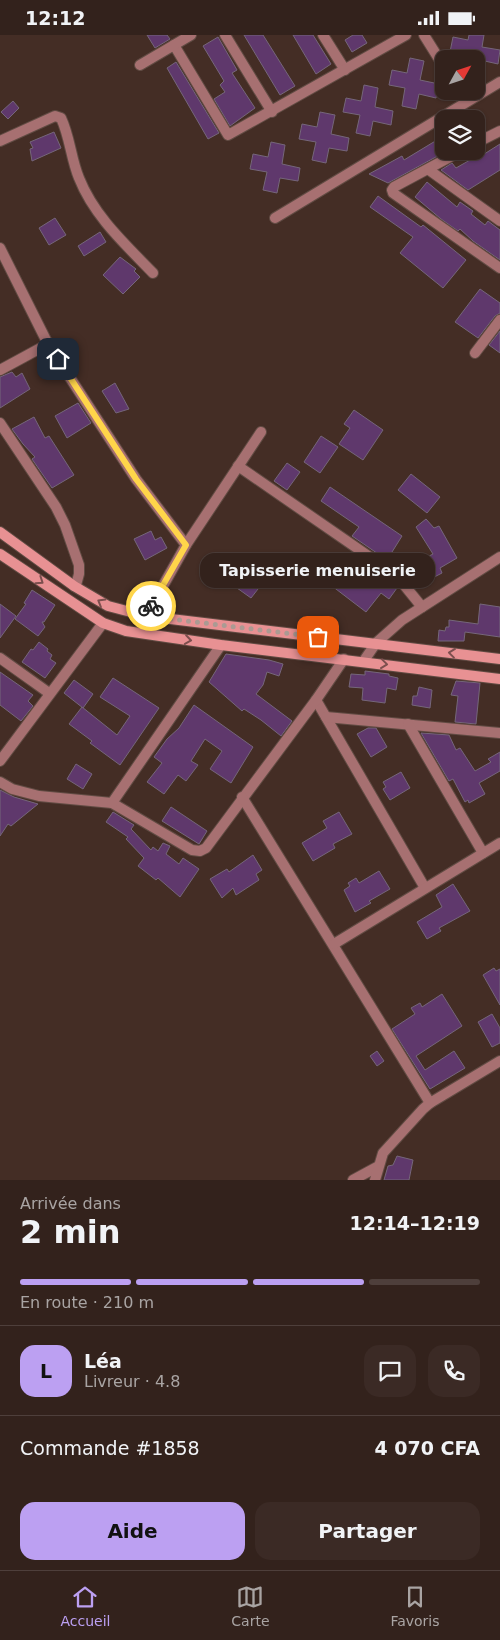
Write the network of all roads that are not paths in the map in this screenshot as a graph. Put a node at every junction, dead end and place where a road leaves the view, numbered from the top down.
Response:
1 (192, 35) edge
2 (225, 35) edge
3 (323, 35) edge
4 (406, 35) edge
5 (424, 35) edge
6 (174, 45) junction
7 (435, 53) edge
8 (140, 65) dead end
9 (345, 70) junction
10 (500, 82) edge
11 (465, 102) joint
12 (272, 112) junction
13 (500, 131) edge
14 (485, 138) edge
15 (0, 141) edge
16 (446, 160) edge
17 (429, 170) junction
18 (274, 218) dead end
19 (500, 221) edge
20 (0, 248) edge
21 (500, 268) edge
22 (153, 273) dead end
23 (500, 320) edge
24 (48, 344) junction
25 (475, 353) dead end
26 (0, 370) edge
27 (0, 423) edge
28 (260, 432) dead end
29 (238, 467) junction
30 (0, 532) edge
31 (186, 545) junction
32 (0, 554) edge
33 (500, 557) edge
34 (74, 586) junction
35 (422, 607) junction
36 (146, 616) junction
37 (102, 623) junction
38 (376, 643) junction
39 (221, 645) junction
40 (0, 658) edge
41 (344, 659) junction
42 (500, 659) edge
43 (363, 662) junction
44 (500, 679) edge
45 (49, 693) junction
46 (316, 699) junction
47 (326, 717) junction
48 (408, 725) junction
49 (500, 733) edge
50 (0, 761) edge
51 (0, 782) edge
52 (242, 797) junction
53 (112, 803) junction
54 (500, 843) edge
55 (483, 853) junction
56 (425, 888) junction
57 (334, 944) junction
58 (500, 1061) edge
59 (430, 1103) junction
60 (377, 1167) junction
61 (353, 1180) edge
62 (375, 1180) edge

1 - 6 street
2 - 12 street
3 - 9 street
4 - 9 street
5 - 7 street
6 - 8 street
6 - 12 street
9 - 12 street
10 - 11 street
11 - 18 street
13 - 14 street
15 - 22 street
16 - 17 street
17 - 19 street
17 - 21 street
20 - 24 street
23 - 25 street
24 - 26 street
24 - 31 street
27 - 34 street
28 - 29 street
29 - 31 street
29 - 35 street
30 - 34 main road
31 - 36 street
32 -> 37 main road
33 - 35 street
36 -> 34 main road
35 - 38 street
36 - 38 main road
37 -> 39 main road
37 - 45 street
42 -> 38 main road
38 - 43 street
39 - 41 main road
39 - 53 street
40 - 45 street
41 - 43 main road
41 - 46 street
43 -> 44 main road
45 - 50 street
46 - 47 street
46 - 52 street
47 - 48 street
47 - 56 street
48 - 49 street
48 - 55 street
51 - 53 street
52 - 53 street
52 - 57 street
54 - 55 street
55 - 56 street
56 - 57 street
57 - 59 street
58 - 59 street
59 - 60 street
60 - 61 street
60 - 62 street

